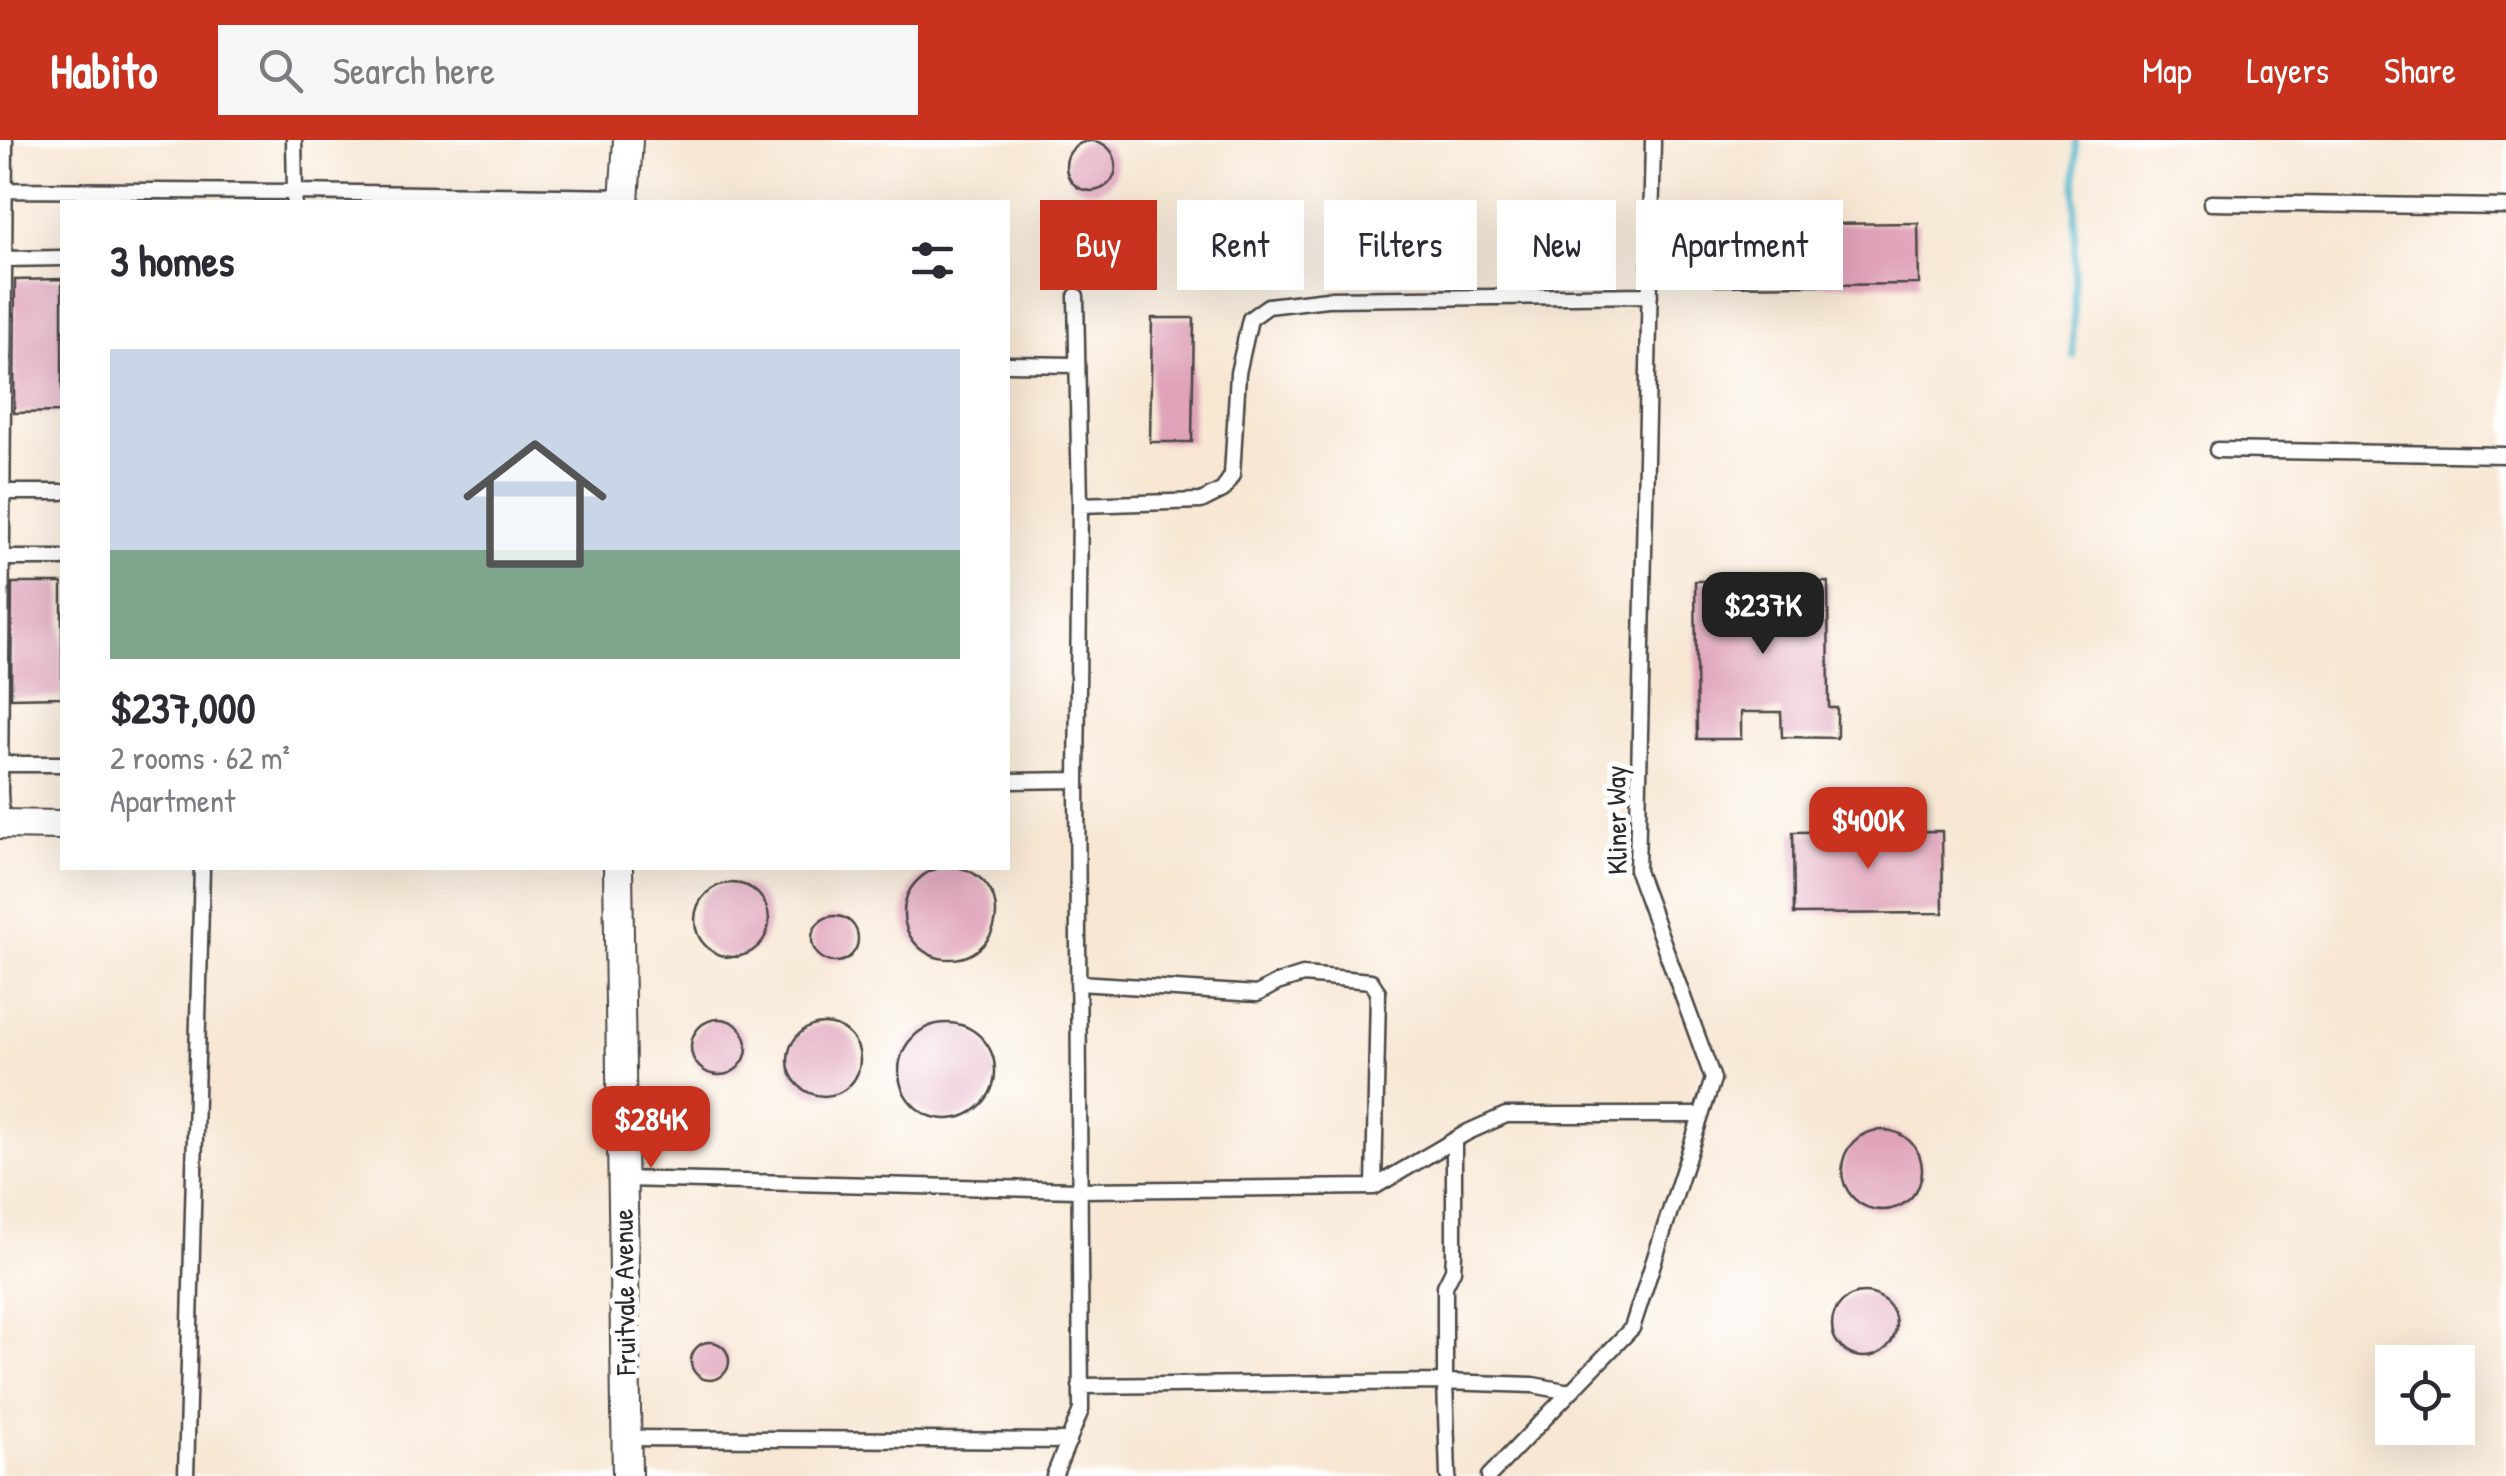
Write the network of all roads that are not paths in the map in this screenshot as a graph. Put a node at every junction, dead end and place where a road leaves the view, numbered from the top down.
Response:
1 (5, 140) edge
2 (294, 140) edge
3 (628, 140) edge
4 (1653, 140) edge
5 (5, 190) junction
6 (294, 197) edge
7 (624, 200) edge
8 (2211, 204) dead end
9 (2506, 207) edge
10 (60, 258) edge
11 (5, 260) junction
12 (1076, 296) dead end
13 (1650, 296) junction
14 (1010, 364) edge
15 (1076, 365) junction
16 (2216, 450) dead end
17 (2506, 455) edge
18 (3, 492) junction
19 (60, 492) edge
20 (1080, 505) junction
21 (3, 558) junction
22 (60, 558) edge
23 (1, 764) edge
24 (60, 764) edge
25 (1077, 780) junction
26 (1010, 781) edge
27 (1, 824) edge
28 (60, 824) edge
29 (202, 870) edge
30 (618, 870) edge
31 (1078, 983) junction
32 (1702, 1114) junction
33 (1454, 1140) junction
34 (623, 1179) junction
35 (1374, 1187) junction
36 (1078, 1190) junction
37 (1445, 1382) junction
38 (1080, 1386) junction
39 (1570, 1392) junction
40 (626, 1438) junction
41 (1069, 1441) junction
42 (186, 1476) edge
43 (627, 1476) edge
44 (1054, 1476) edge
45 (1448, 1476) edge
46 (1489, 1476) edge

1 - 5 lane
2 - 6 lane
3 - 7 street
4 - 13 lane, Kliner Way
5 - 6 lane
5 - 11 lane
6 - 7 lane
8 - 9 lane
10 - 11 lane
11 - 18 lane
12 - 15 lane
13 - 20 lane
13 - 32 lane, Kliner Way
14 - 15 lane
15 - 20 lane
16 - 17 lane
18 - 19 lane
18 - 21 lane
20 - 25 lane
21 - 22 lane
21 - 23 lane
23 - 24 lane
23 - 27 lane
25 - 26 lane
25 - 31 lane
27 - 28 street
29 - 42 lane
30 - 34 street, Fruitvale Avenue
31 - 35 lane
31 - 36 lane
32 - 33 lane
32 - 39 lane, Kliner Way
33 - 35 lane
33 - 37 lane
34 - 36 lane
34 - 40 street, Fruitvale Avenue
35 - 36 lane
36 - 38 lane
37 - 38 lane
37 - 39 lane
37 - 45 lane
38 - 41 lane
39 - 46 lane, Kliner Way
40 - 41 lane
40 - 43 street, Fruitvale Avenue
41 - 44 lane

